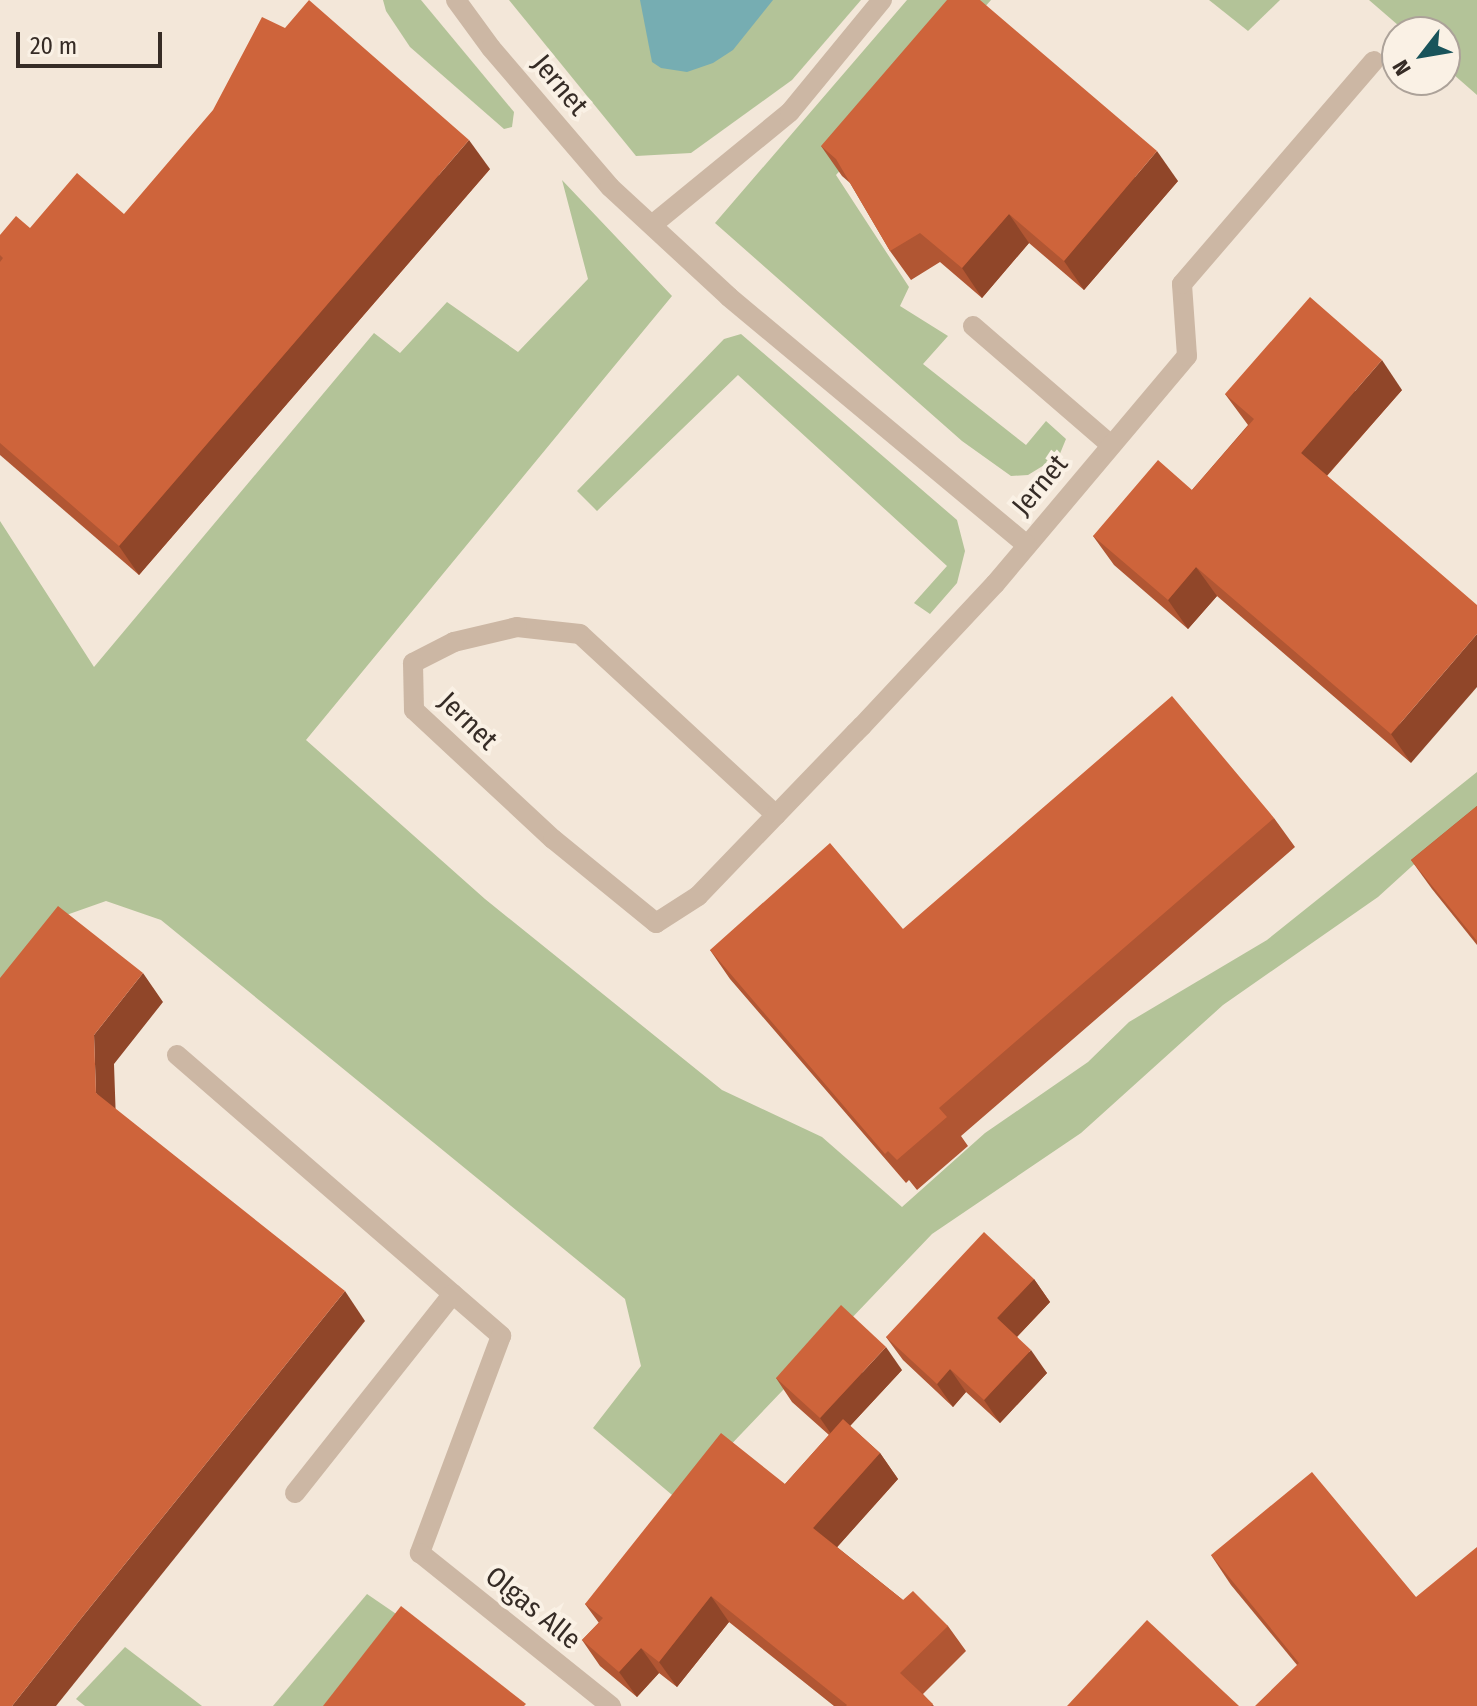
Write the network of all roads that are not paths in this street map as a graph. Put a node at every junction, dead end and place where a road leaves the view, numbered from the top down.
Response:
1 (456, 0) edge
2 (882, 0) edge
3 (1374, 61) dead end
4 (652, 225) junction
5 (973, 326) dead end
6 (1111, 445) junction
7 (1027, 545) junction
8 (776, 815) junction
9 (177, 1055) dead end
10 (453, 1294) junction
11 (295, 1493) dead end
12 (611, 1706) edge

1 - 4 street, Jernet
2 - 4 street
3 - 6 street, Jernet
4 - 7 street, Jernet
5 - 6 street
6 - 7 street, Jernet
7 - 8 street, Jernet
8 - 8 street, Jernet
9 - 10 street
10 - 11 street
10 - 12 street, Olgas Alle

